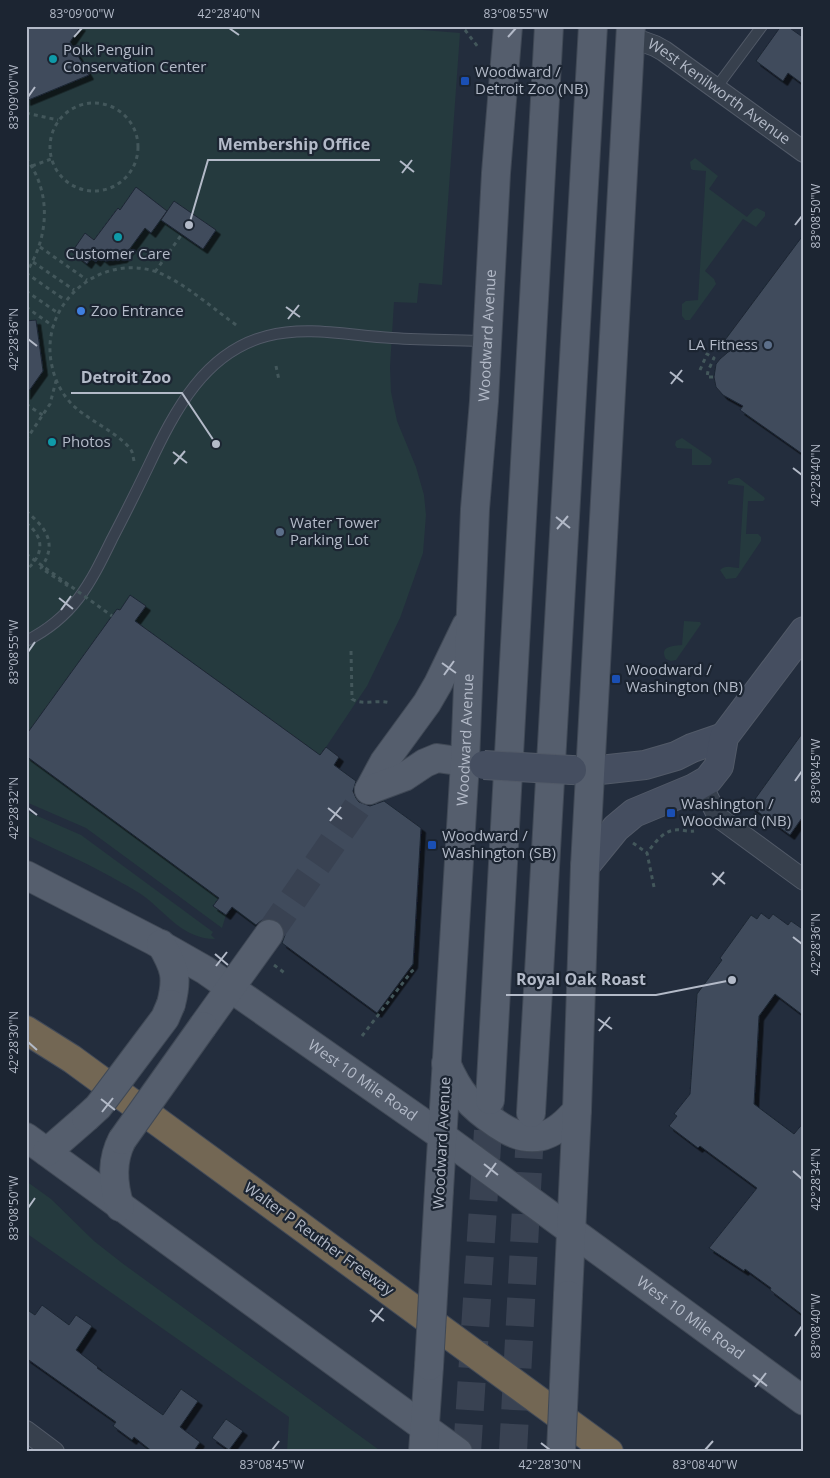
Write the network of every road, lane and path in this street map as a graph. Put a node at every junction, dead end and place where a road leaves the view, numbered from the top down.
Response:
1 (458, 26) edge
2 (508, 26) edge
3 (548, 26) edge
4 (593, 26) edge
5 (762, 26) edge
6 (630, 32) edge
7 (478, 47) dead end
8 (716, 88) junction
9 (26, 113) edge
10 (58, 120) junction
11 (804, 152) edge
12 (26, 158) edge
13 (50, 159) junction
14 (32, 166) junction
15 (182, 234) dead end
16 (40, 247) junction
17 (33, 262) junction
18 (155, 272) junction
19 (26, 273) edge
20 (87, 280) junction
21 (74, 290) junction
22 (26, 291) edge
23 (65, 300) junction
24 (26, 308) edge
25 (58, 313) junction
26 (52, 326) junction
27 (239, 327) dead end
28 (487, 341) junction
29 (276, 366) dead end
30 (700, 370) dead end
31 (714, 377) dead end
32 (56, 380) junction
33 (278, 380) dead end
34 (26, 404) edge
35 (44, 416) junction
36 (26, 440) edge
37 (132, 465) dead end
38 (26, 511) edge
39 (26, 524) edge
40 (26, 554) edge
41 (26, 570) edge
42 (73, 579) dead end
43 (112, 616) dead end
44 (471, 616) junction
45 (804, 631) edge
46 (26, 641) edge
47 (351, 651) dead end
48 (390, 703) dead end
49 (724, 737) junction
50 (474, 763) junction
51 (581, 770) junction
52 (702, 784) junction
53 (694, 831) dead end
54 (630, 841) dead end
55 (647, 853) junction
56 (585, 866) junction
57 (26, 875) edge
58 (804, 880) edge
59 (654, 887) dead end
60 (270, 934) tunnel mouth
61 (160, 944) junction
62 (272, 963) dead end
63 (415, 969) dead end
64 (286, 974) dead end
65 (231, 988) junction
66 (26, 1030) edge
67 (362, 1036) dead end
68 (446, 1063) junction
69 (490, 1100) tunnel mouth
70 (577, 1110) junction
71 (531, 1113) tunnel mouth
72 (442, 1136) junction
73 (36, 1144) edge
74 (120, 1207) junction
75 (570, 1231) junction
76 (804, 1401) edge
77 (26, 1432) edge
78 (424, 1440) edge
79 (54, 1452) edge
80 (458, 1452) edge
81 (561, 1452) edge
82 (609, 1452) edge

1 - 7 path
2 - 28 main road, Woodward Avenue
3 - 69 main road
4 - 71 main road
5 - 8 lane
6 - 8 street, West Kenilworth Avenue
6 - 51 main road
8 - 11 street, West Kenilworth Avenue
9 - 10 path
10 - 13 path
10 - 13 path
12 - 14 path
13 - 14 path
14 - 16 path
15 - 18 path
16 - 17 path
16 - 20 path
17 - 19 path
17 - 21 path
18 - 20 path
18 - 27 path
19 - 23 path
20 - 21 path
21 - 23 path
22 - 25 path
23 - 25 path
24 - 26 path
25 - 26 path
26 - 32 path
28 - 44 main road, Woodward Avenue
28 - 46 lane
29 - 33 path
30 - 31 path
32 - 35 path
32 - 37 path
34 - 35 path
35 - 36 path
38 - 42 path
39 - 41 path
40 - 43 path, bridge
44 - 50 main road, Woodward Avenue
44 - 50 main road
45 - 49 main road
47 - 48 path
49 - 51 main road
49 - 52 main road
50 - 51 main road, bridge
50 - 68 main road, Woodward Avenue
51 - 56 main road
52 - 56 main road
52 - 58 street
53 - 55 path
54 - 55 path
55 - 59 path
56 - 70 main road
57 - 61 main road, West 10 Mile Road
60 - 65 main road
61 - 65 main road, West 10 Mile Road
61 - 73 main road, bridge
62 - 64 path
63 - 67 path
65 - 72 main road, West 10 Mile Road
65 - 74 main road, bridge
66 - 82 highway, Walter P Reuther Freeway
68 - 70 main road
68 - 72 main road, Woodward Avenue
70 - 75 main road
72 - 75 main road, West 10 Mile Road
72 - 78 main road, Woodward Avenue, bridge
73 - 74 main road
74 - 78 main road
75 - 76 main road, West 10 Mile Road
75 - 81 main road, bridge
77 - 79 street
78 - 80 main road

